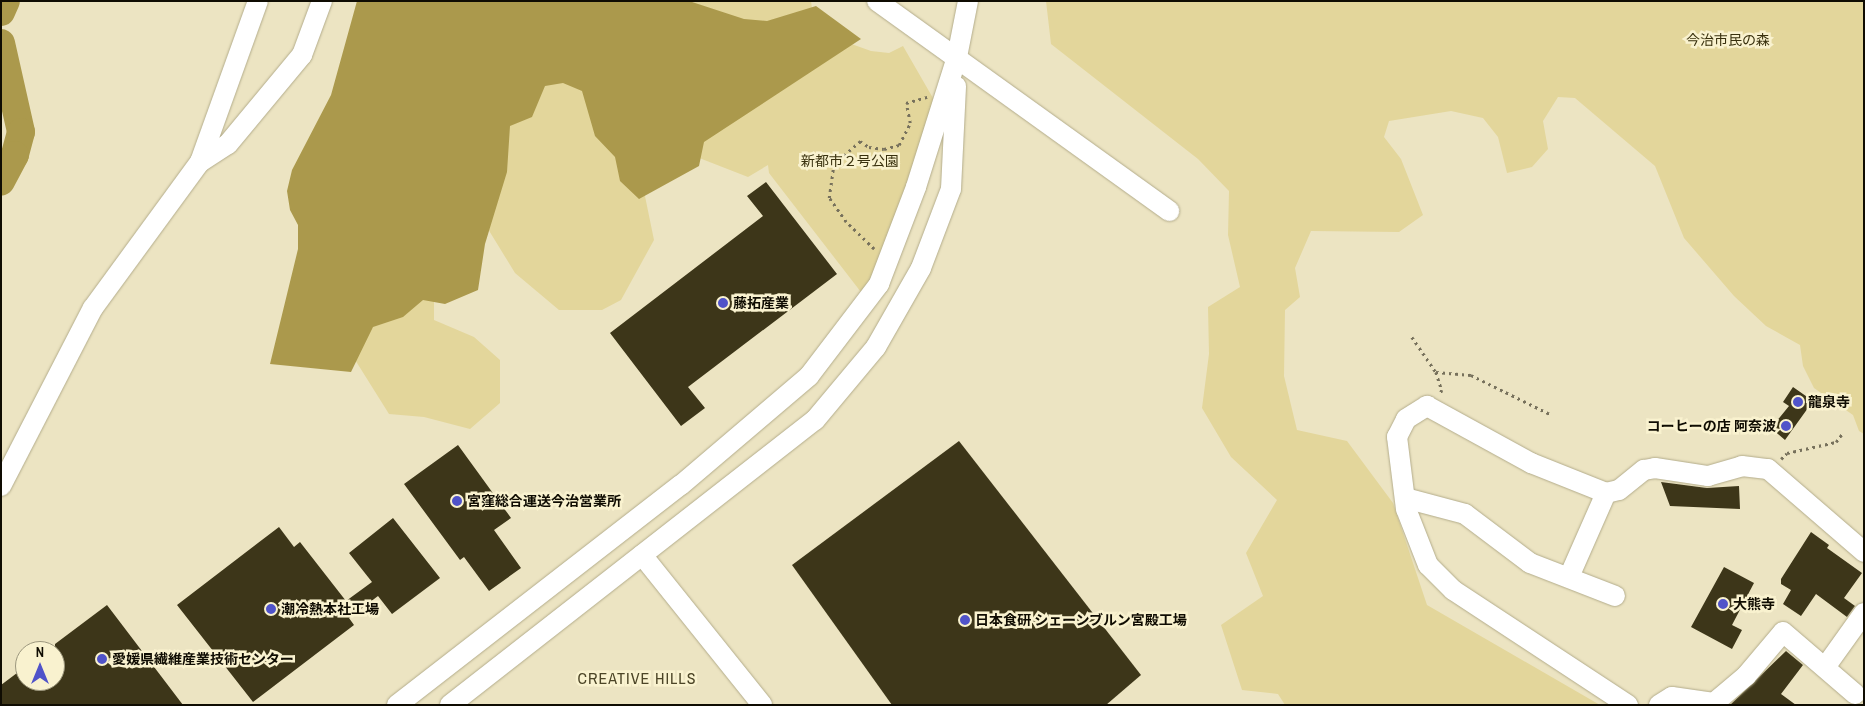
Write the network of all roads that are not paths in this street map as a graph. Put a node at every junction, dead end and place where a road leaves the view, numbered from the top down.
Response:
1 (258, 1) edge
2 (322, 1) edge
3 (877, 1) edge
4 (968, 1) edge
5 (957, 56) junction
6 (200, 162) junction
7 (1169, 211) dead end
8 (1, 486) edge
9 (1606, 493) junction
10 (1405, 498) junction
11 (1864, 552) edge
12 (642, 555) junction
13 (1570, 577) junction
14 (1615, 596) dead end
15 (1864, 613) edge
16 (1826, 666) junction
17 (1855, 700) edge
18 (397, 705) edge
19 (450, 705) edge
20 (762, 705) edge
21 (1628, 705) edge
22 (1659, 705) edge

1 - 6 street
2 - 6 street
3 - 5 street
4 - 5 street
5 - 7 street
5 - 12 street
5 - 18 street
6 - 8 street
9 - 10 street
9 - 11 street
9 - 13 street
10 - 13 street
10 - 21 street
12 - 19 street
12 - 20 street
13 - 14 street
15 - 16 street
16 - 17 street
16 - 22 street

